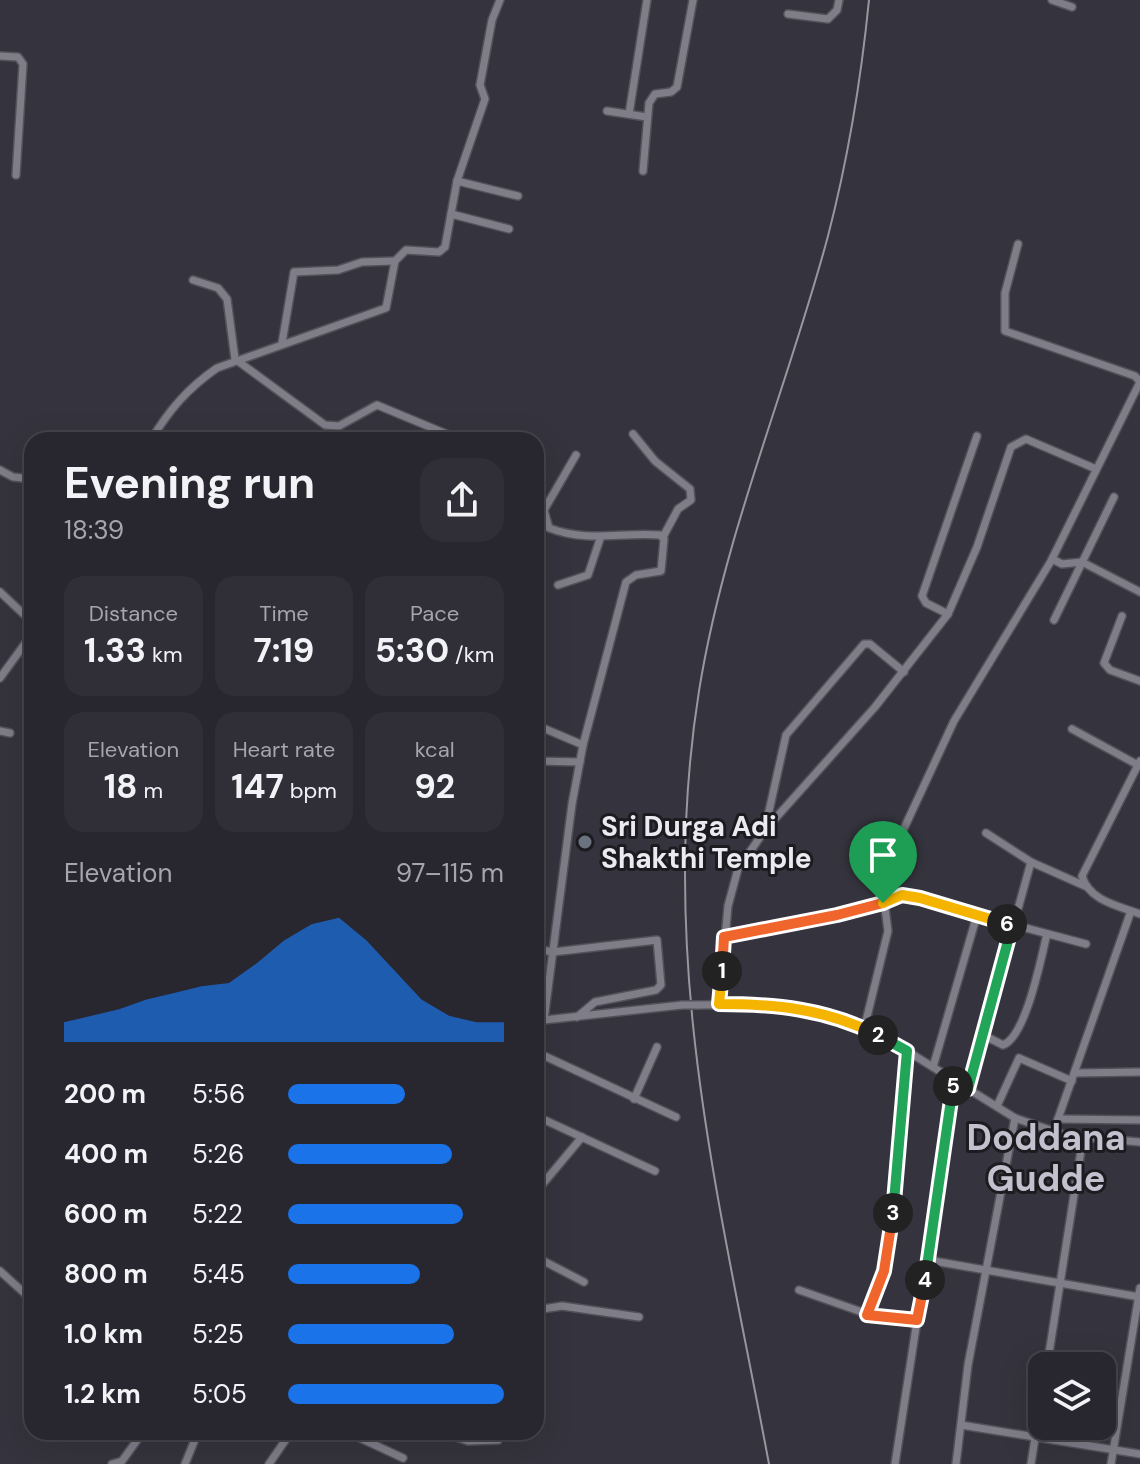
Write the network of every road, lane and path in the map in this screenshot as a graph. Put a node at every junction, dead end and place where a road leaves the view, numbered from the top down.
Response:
1 (500, 0) edge
2 (647, 0) edge
3 (693, 0) edge
4 (839, 0) edge
5 (1052, 0) edge
6 (1072, 7) dead end
7 (788, 14) dead end
8 (0, 56) edge
9 (607, 111) dead end
10 (629, 114) junction
11 (647, 117) junction
12 (643, 171) dead end
13 (16, 175) dead end
14 (457, 181) junction
15 (518, 196) dead end
16 (451, 214) junction
17 (509, 229) dead end
18 (1018, 244) dead end
19 (395, 261) junction
20 (193, 280) dead end
21 (282, 343) junction
22 (235, 359) junction
23 (1140, 382) edge
24 (156, 432) edge
25 (442, 432) edge
26 (633, 434) dead end
27 (977, 436) dead end
28 (576, 455) dead end
29 (1096, 469) junction
30 (0, 470) edge
31 (24, 478) edge
32 (1114, 497) dead end
33 (663, 537) junction
34 (600, 539) junction
35 (1052, 559) junction
36 (1082, 562) junction
37 (558, 585) dead end
38 (0, 592) edge
39 (1140, 592) edge
40 (24, 614) edge
41 (948, 614) junction
42 (1122, 616) dead end
43 (1054, 620) dead end
44 (24, 645) edge
45 (904, 672) junction
46 (0, 678) edge
47 (1140, 681) edge
48 (544, 728) edge
49 (1072, 729) dead end
50 (0, 731) edge
51 (10, 733) dead end
52 (583, 745) junction
53 (544, 761) edge
54 (580, 762) junction
55 (1139, 763) edge
56 (765, 830) junction
57 (986, 833) dead end
58 (1031, 862) junction
59 (1085, 886) junction
60 (883, 903) junction
61 (1131, 911) junction
62 (1140, 914) edge
63 (977, 915) junction
64 (1012, 926) junction
65 (1047, 934) junction
66 (724, 937) junction
67 (1086, 944) dead end
68 (544, 950) edge
69 (553, 952) junction
70 (719, 1004) junction
71 (577, 1017) junction
72 (544, 1020) joint
73 (864, 1029) junction
74 (985, 1036) junction
75 (657, 1047) dead end
76 (907, 1051) junction
77 (544, 1056) edge
78 (933, 1067) junction
79 (1140, 1072) edge
80 (1073, 1077) junction
81 (954, 1080) junction
82 (968, 1089) junction
83 (634, 1099) junction
84 (997, 1106) junction
85 (676, 1117) dead end
86 (1015, 1118) junction
87 (1058, 1119) junction
88 (544, 1120) edge
89 (1140, 1120) edge
90 (1053, 1133) junction
91 (582, 1137) junction
92 (1083, 1138) junction
93 (1140, 1142) edge
94 (655, 1171) dead end
95 (544, 1182) edge
96 (928, 1260) junction
97 (544, 1261) edge
98 (985, 1270) junction
99 (0, 1271) edge
100 (584, 1282) dead end
101 (1061, 1284) junction
102 (799, 1290) dead end
103 (24, 1293) edge
104 (1140, 1294) edge
105 (544, 1309) edge
106 (867, 1315) junction
107 (639, 1317) dead end
108 (917, 1320) junction
109 (1049, 1352) edge
110 (961, 1425) junction
111 (1028, 1435) edge
112 (137, 1440) edge
113 (195, 1440) edge
114 (286, 1440) edge
115 (364, 1440) edge
116 (465, 1440) edge
117 (498, 1440) dead end
118 (1034, 1440) edge
119 (1057, 1440) edge
120 (1113, 1450) junction
121 (1140, 1454) edge
122 (403, 1458) dead end
123 (112, 1464) edge
124 (185, 1464) edge
125 (269, 1464) edge
126 (895, 1464) edge
127 (956, 1464) edge
128 (1031, 1464) edge
129 (1111, 1464) edge

1 - 14 street
2 - 10 street
3 - 11 street
4 - 7 street
5 - 6 street
8 - 13 street
9 - 10 street
10 - 11 street
11 - 12 street
14 - 15 street
14 - 16 street
16 - 17 street
16 - 19 street
18 - 23 street
19 - 21 street
19 - 21 street
20 - 22 street
21 - 22 street
22 - 24 street
22 - 25 street
23 - 29 street
26 - 33 street
27 - 41 street
28 - 34 street
29 - 35 street
29 - 41 street
30 - 31 street
32 - 36 street
33 - 34 street
33 - 52 street
34 - 37 street
35 - 36 street
35 - 60 street
36 - 39 street
36 - 43 street
38 - 40 street
41 - 45 street
42 - 47 street
44 - 46 street
45 - 56 street
45 - 56 street
48 - 52 street
49 - 55 street
50 - 51 street
52 - 54 street
53 - 54 street
54 - 69 street
55 - 59 street
56 - 66 street
57 - 58 street
58 - 59 street
58 - 64 street
59 - 61 street
60 - 63 street
60 - 66 street
60 - 73 street
61 - 62 street
61 - 80 street
63 - 64 street
63 - 78 street
64 - 65 street
64 - 74 street
65 - 67 street
65 - 74 street
66 - 70 street
68 - 69 street
69 - 71 street
69 - 72 street
70 - 71 street, bridge
70 - 73 street
71 - 72 street
73 - 76 street
74 - 82 street
75 - 83 street
76 - 78 street
76 - 106 street
77 - 83 street
78 - 81 street
79 - 80 street
80 - 84 street
80 - 87 street
81 - 82 street
81 - 96 street
82 - 84 street
83 - 85 street
84 - 86 street
86 - 90 street
86 - 98 street
87 - 89 street
87 - 90 street
88 - 91 street
90 - 92 street
91 - 94 street
91 - 95 street
92 - 93 street
92 - 101 street
96 - 98 street
96 - 108 street
97 - 100 street
98 - 101 street
98 - 110 street
99 - 103 street
101 - 104 street
101 - 109 street
102 - 106 street
104 - 120 street
105 - 107 street
106 - 108 street
108 - 126 street
110 - 111 street
110 - 127 street
112 - 123 street
113 - 124 street
114 - 125 street
115 - 122 street
116 - 117 street
118 - 128 street
119 - 120 street
120 - 121 street
120 - 129 street

